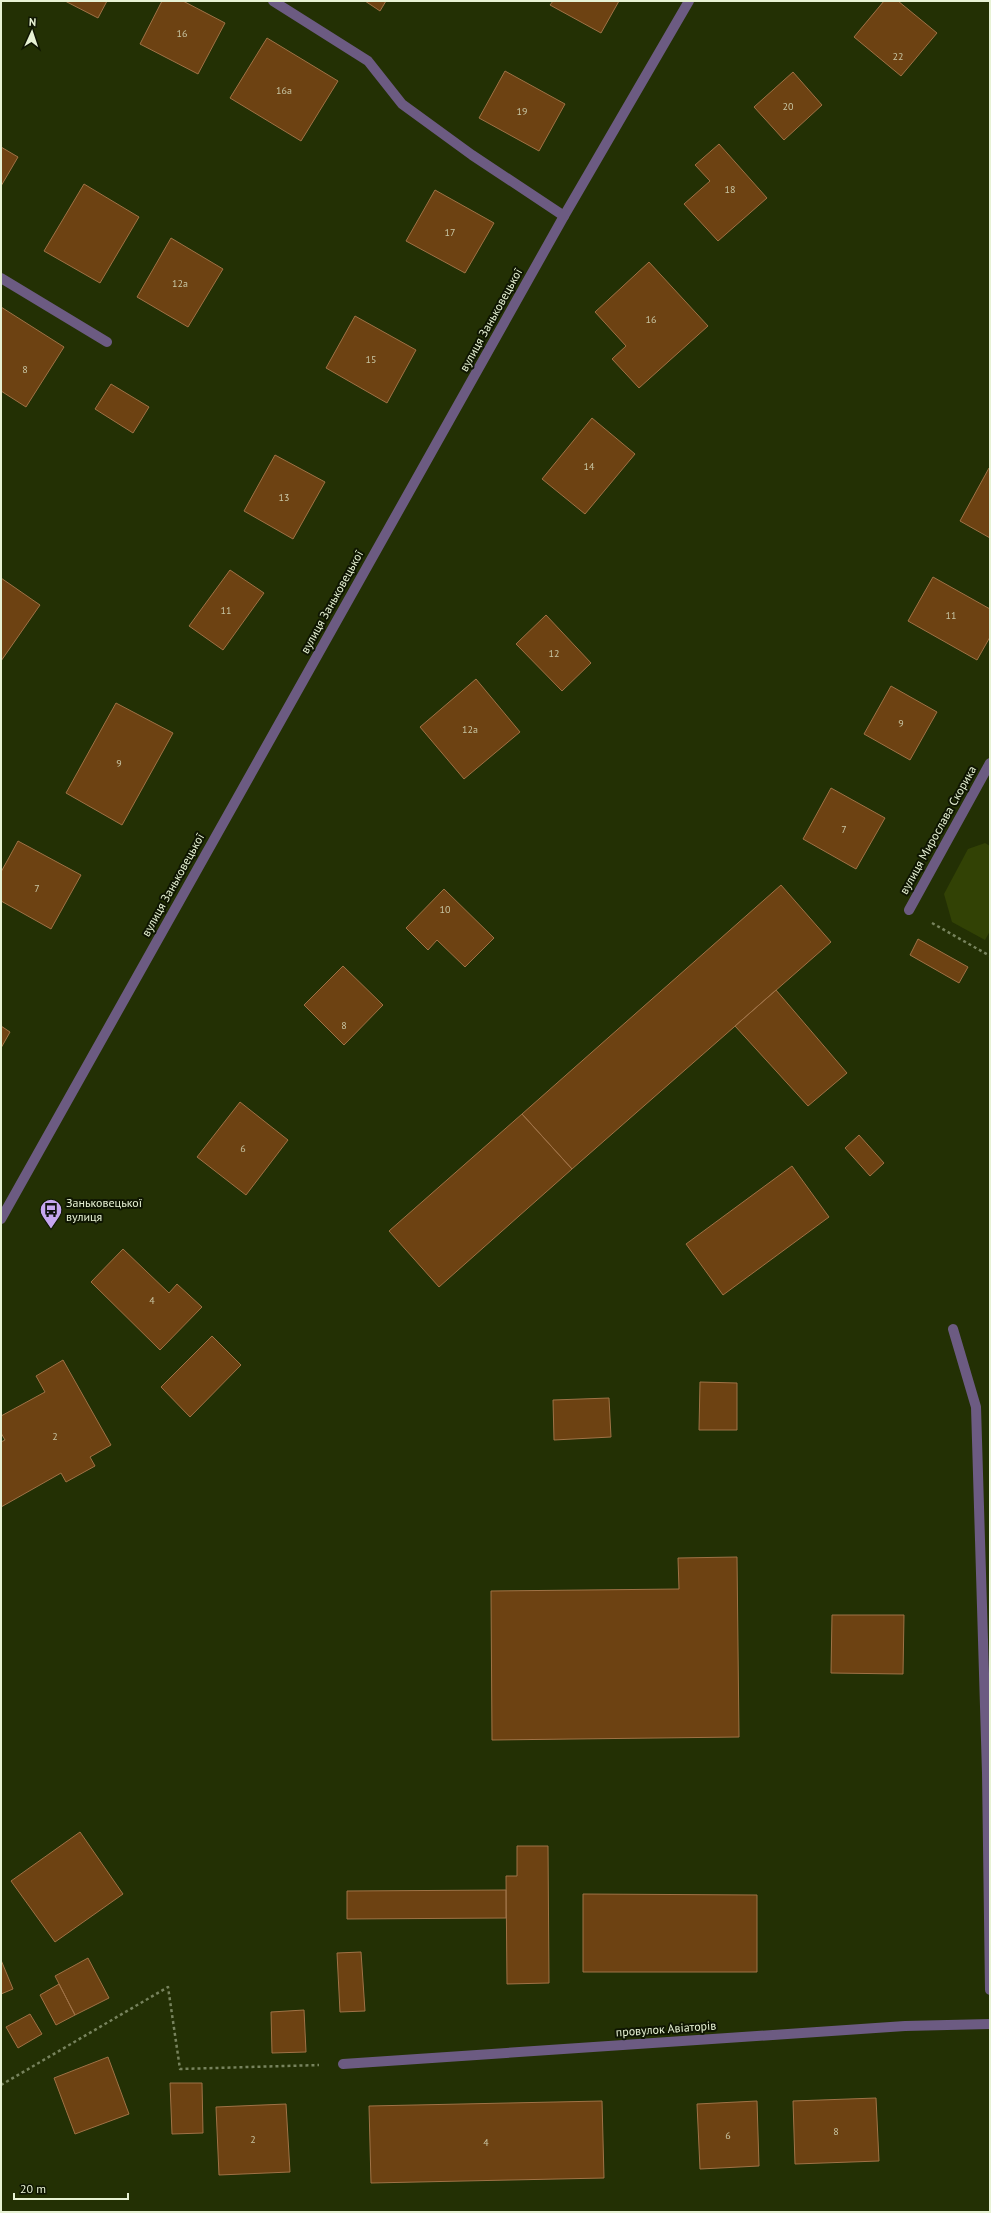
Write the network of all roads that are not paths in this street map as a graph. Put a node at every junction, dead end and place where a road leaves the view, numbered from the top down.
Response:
1 (273, 1) edge
2 (689, 1) edge
3 (564, 216) junction
4 (1, 278) edge
5 (107, 342) dead end
6 (990, 763) edge
7 (909, 910) road end
8 (1, 1219) edge
9 (953, 1329) dead end
10 (990, 1990) edge
11 (990, 2024) edge
12 (344, 2064) road end

1 - 3 street
2 - 3 street, вулиця Заньковецької
3 - 8 street, вулиця Заньковецької
4 - 5 street
6 - 7 street, вулиця Мирослава Скорика
9 - 10 street
11 - 12 street, провулок Авіаторів

